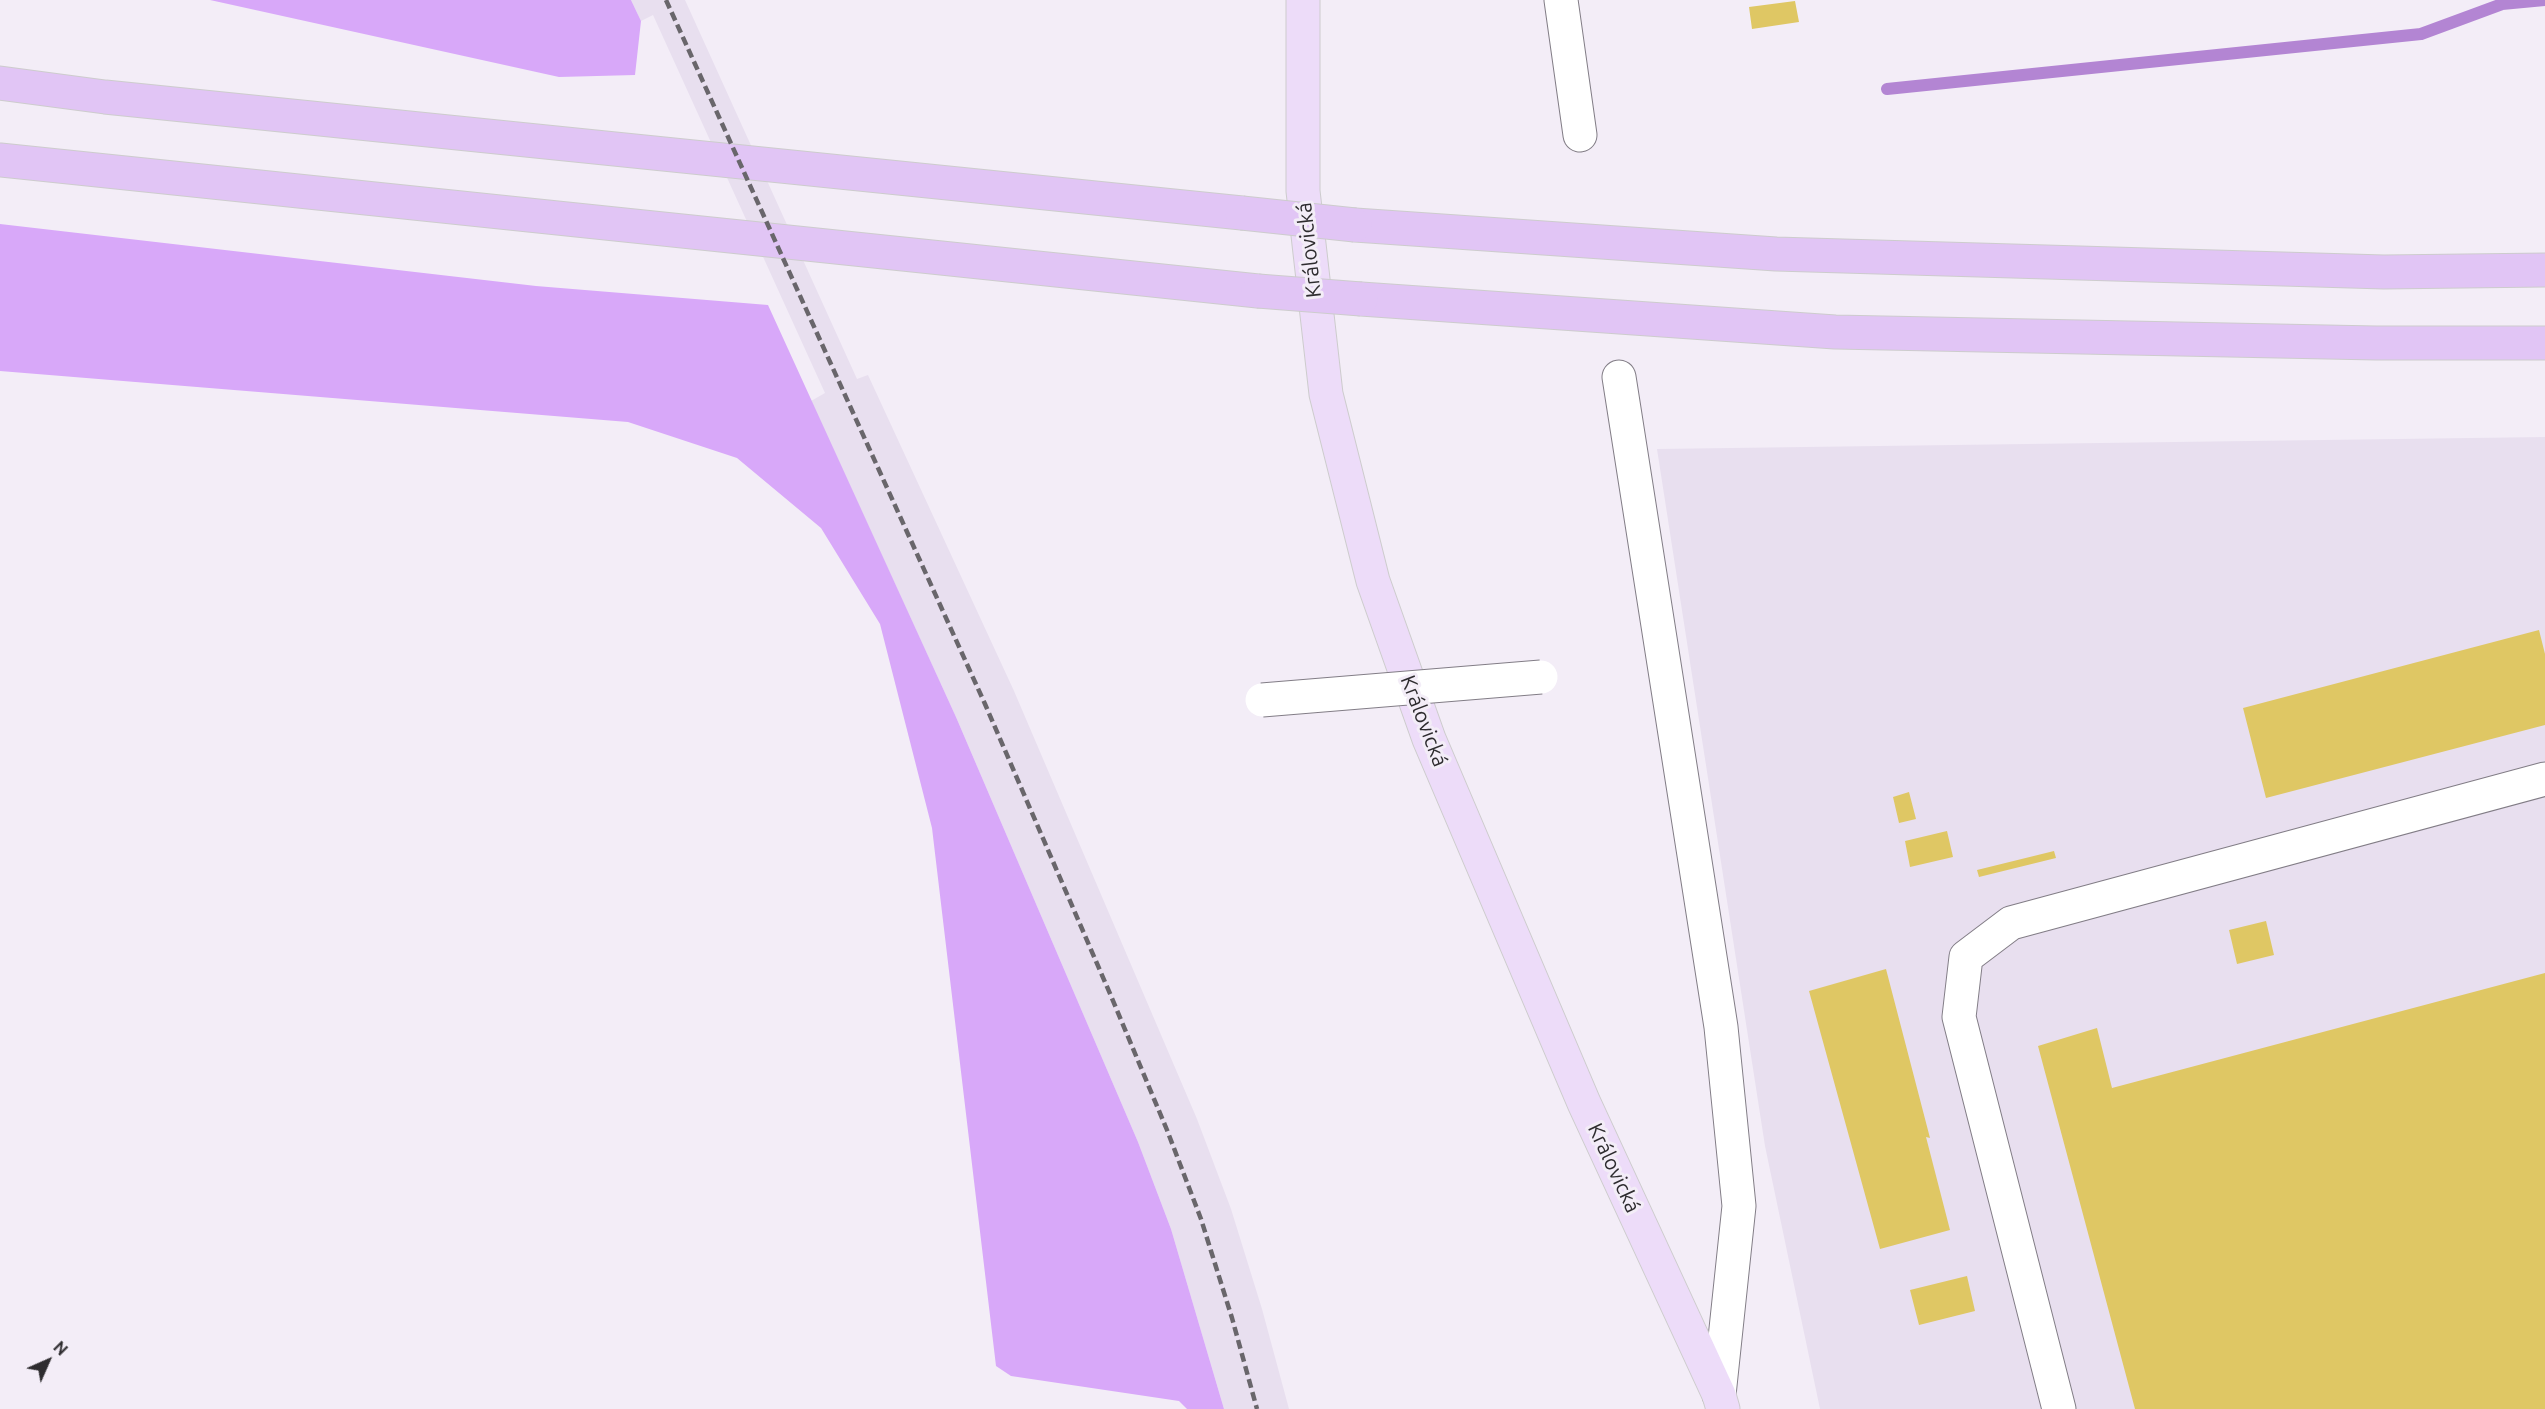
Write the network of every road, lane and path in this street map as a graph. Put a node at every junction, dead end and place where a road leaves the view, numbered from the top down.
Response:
1 (1303, 0) edge
2 (1561, 0) edge
3 (0, 83) edge
4 (1580, 135) dead end
5 (0, 159) edge
6 (2545, 270) edge
7 (2545, 343) edge
8 (1619, 377) dead end
9 (1541, 677) dead end
10 (1262, 700) dead end
11 (2545, 779) edge
12 (1721, 1402) edge
13 (2059, 1409) edge

1 - 12 main road, Královická
2 - 4 street
3 - 6 highway, bridge
5 - 7 highway, bridge
8 - 12 street, Královická
9 - 10 street, bridge
11 - 13 street

